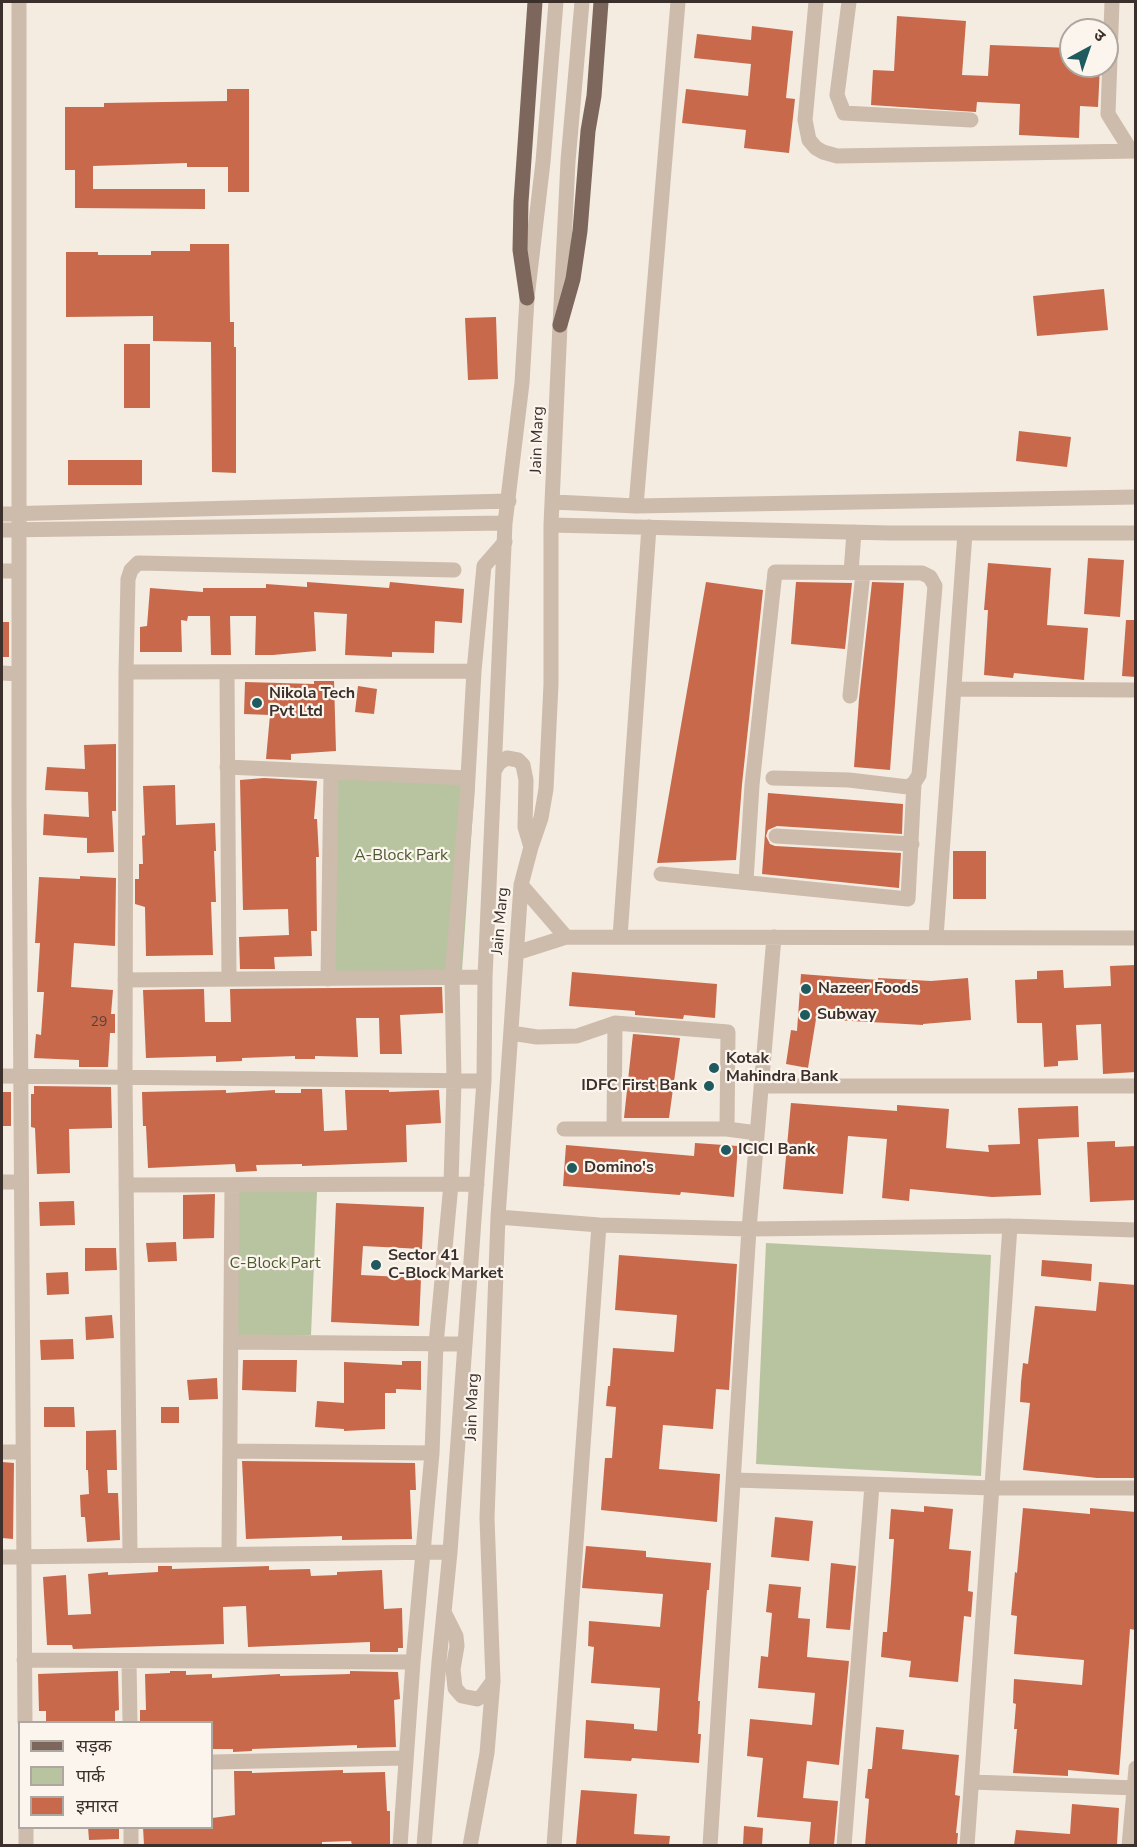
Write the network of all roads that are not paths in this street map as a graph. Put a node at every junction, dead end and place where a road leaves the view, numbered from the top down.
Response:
1 (19, 2) edge
2 (535, 2) edge
3 (556, 2) edge
4 (582, 2) edge
5 (601, 2) edge
6 (678, 2) edge
7 (816, 2) edge
8 (849, 2) edge
9 (1112, 2) edge
10 (971, 120) dead end
11 (1133, 151) edge
12 (527, 298) junction
13 (560, 326) junction
14 (1136, 497) edge
15 (509, 501) junction
16 (554, 502) junction
17 (636, 506) junction
18 (2, 514) edge
19 (18, 514) junction
20 (506, 523) junction
21 (551, 525) junction
22 (649, 527) junction
23 (2, 530) edge
24 (19, 530) junction
25 (854, 532) junction
26 (965, 533) junction
27 (1136, 533) edge
28 (505, 542) junction
29 (454, 570) dead end
30 (2, 571) edge
31 (19, 571) junction
32 (857, 573) junction
33 (474, 671) junction
34 (126, 672) junction
35 (227, 672) junction
36 (2, 674) edge
37 (19, 674) junction
38 (955, 689) junction
39 (1136, 690) edge
40 (850, 696) dead end
41 (227, 767) junction
42 (494, 771) junction
43 (331, 772) junction
44 (468, 778) junction
45 (773, 778) dead end
46 (915, 783) junction
47 (776, 836) dead end
48 (912, 844) junction
49 (531, 847) junction
50 (662, 874) dead end
51 (746, 881) junction
52 (521, 885) junction
53 (566, 937) junction
54 (620, 937) junction
55 (774, 937) junction
56 (936, 937) junction
57 (1136, 938) edge
58 (516, 953) junction
59 (452, 977) junction
60 (485, 977) junction
61 (229, 979) junction
62 (328, 979) junction
63 (125, 980) junction
64 (615, 1023) junction
65 (511, 1034) junction
66 (2, 1076) edge
67 (21, 1076) junction
68 (125, 1077) junction
69 (454, 1081) junction
70 (484, 1081) junction
71 (762, 1086) junction
72 (1136, 1086) edge
73 (564, 1129) dead end
74 (614, 1129) junction
75 (727, 1129) junction
76 (757, 1133) junction
77 (2, 1182) edge
78 (21, 1182) junction
79 (451, 1184) junction
80 (477, 1184) junction
81 (126, 1185) junction
82 (232, 1185) junction
83 (498, 1217) junction
84 (599, 1225) junction
85 (1010, 1226) junction
86 (749, 1229) junction
87 (1136, 1230) edge
88 (231, 1342) junction
89 (436, 1344) junction
90 (465, 1344) junction
91 (230, 1451) junction
92 (2, 1452) edge
93 (23, 1452) junction
94 (432, 1453) junction
95 (734, 1480) junction
96 (872, 1485) junction
97 (993, 1488) junction
98 (1136, 1488) edge
99 (423, 1552) junction
100 (450, 1552) junction
101 (229, 1554) junction
102 (130, 1556) junction
103 (2, 1557) edge
104 (24, 1557) junction
105 (444, 1612) junction
106 (24, 1660) junction
107 (129, 1661) junction
108 (413, 1662) junction
109 (493, 1681) junction
110 (25, 1721) edge
111 (130, 1721) edge
112 (405, 1758) junction
113 (213, 1762) edge
114 (1136, 1768) edge
115 (972, 1782) junction
116 (1135, 1788) edge
117 (26, 1829) edge
118 (131, 1829) edge
119 (26, 1845) edge
120 (131, 1845) edge
121 (400, 1845) edge
122 (424, 1845) edge
123 (470, 1845) edge
124 (554, 1845) edge
125 (710, 1845) edge
126 (844, 1845) edge
127 (968, 1845) edge
128 (1129, 1845) edge

1 - 19 street
2 - 12 main road
3 - 12 street, Jain Marg
4 - 13 street, Jain Marg
5 - 13 main road
6 - 17 street
7 - 11 street
8 - 10 street
9 - 11 street
12 - 15 street, Jain Marg
13 - 16 street, Jain Marg
14 - 17 street
15 - 19 street
15 - 20 street, Jain Marg
16 - 17 street
16 - 21 street, Jain Marg
18 - 19 street
19 - 24 street
20 - 24 street
20 - 28 street, Jain Marg
21 - 22 street
21 - 49 street, Jain Marg
22 - 25 street
22 - 54 street
23 - 24 street
24 - 31 street
25 - 26 street
25 - 32 street
26 - 27 street
26 - 38 street
28 - 33 street
28 - 42 street, Jain Marg
29 - 34 street
30 - 31 street
31 - 37 street
32 - 40 street
32 - 46 street
32 - 51 street
33 - 35 street
33 - 44 street
34 - 35 street
34 - 63 street
35 - 41 street
36 - 37 street
37 - 67 street
38 - 39 street
38 - 56 street
41 - 43 street
41 - 61 street
42 - 49 street
42 - 60 street, Jain Marg
43 - 44 street
43 - 62 street
44 - 59 street
45 - 46 street
46 - 48 street
47 - 48 street
48 - 51 street
49 - 52 street, Jain Marg
50 - 51 street
52 - 53 street
52 - 58 street, Jain Marg
53 - 54 street
53 - 58 street
54 - 55 street
55 - 56 street
55 - 71 street
56 - 57 street
58 - 65 street, Jain Marg
59 - 60 street
59 - 62 street
59 - 69 street
60 - 70 street, Jain Marg
61 - 62 street
61 - 63 street
63 - 68 street
64 - 65 street
64 - 74 street
64 - 75 street
65 - 83 street, Jain Marg
66 - 67 street
67 - 68 street
67 - 78 street
68 - 69 street
68 - 81 street
69 - 70 street
69 - 79 street
70 - 80 street, Jain Marg
71 - 72 street
71 - 76 street
73 - 74 street
74 - 75 street
75 - 76 street
76 - 86 street
77 - 78 street
78 - 93 street
79 - 80 street
79 - 82 street
79 - 89 street
80 - 90 street, Jain Marg
81 - 82 street
81 - 102 street
82 - 88 street
83 - 84 street
83 - 109 street, Jain Marg
84 - 86 street
84 - 124 street
85 - 86 street
85 - 87 street
85 - 97 street
86 - 95 street
88 - 89 street
88 - 91 street
89 - 90 street
89 - 94 street
90 - 100 street, Jain Marg
91 - 94 street
91 - 101 street
92 - 93 street
93 - 104 street
94 - 99 street
95 - 96 street
95 - 125 street
96 - 97 street
96 - 126 street
97 - 98 street
97 - 115 street
99 - 100 street
99 - 101 street
99 - 108 street
100 - 105 street, Jain Marg
101 - 102 street
102 - 104 street
103 - 104 street
104 - 106 street
105 - 109 street
105 - 122 street, Jain Marg
106 - 107 street
106 - 110 street
107 - 108 street
107 - 111 street
108 - 112 street
109 - 123 street, Jain Marg
112 - 113 street
112 - 121 street
114 - 116 street
115 - 116 street
115 - 127 street
116 - 128 street
117 - 119 street
118 - 120 street

